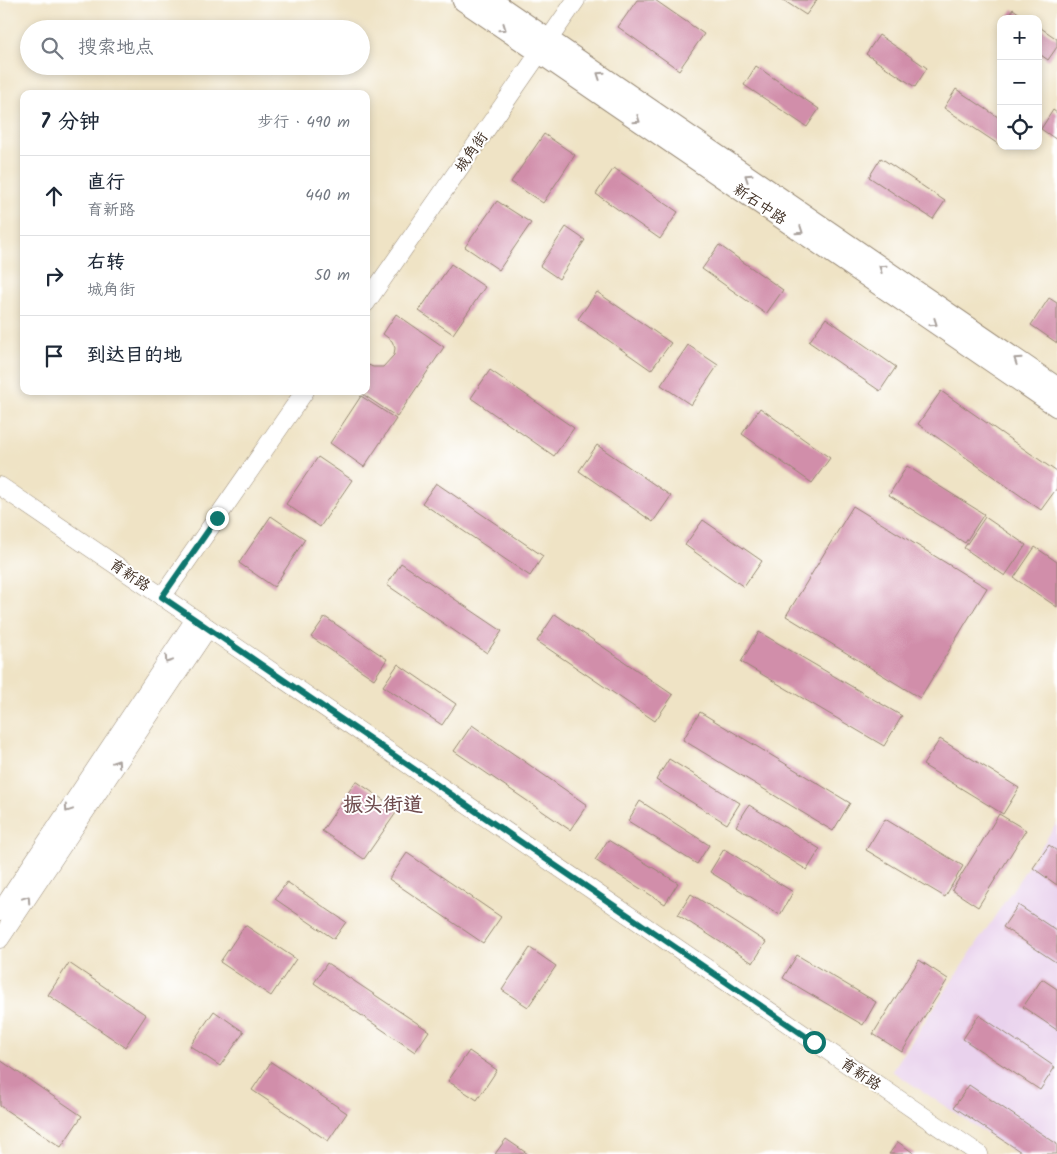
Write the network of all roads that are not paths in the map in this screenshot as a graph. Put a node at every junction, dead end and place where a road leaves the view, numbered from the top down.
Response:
1 (463, 0) edge
2 (490, 0) edge
3 (576, 0) edge
4 (544, 47) junction
5 (370, 297) edge
6 (1057, 388) edge
7 (302, 395) edge
8 (1057, 406) edge
9 (0, 486) edge
10 (162, 597) junction
11 (201, 623) junction
12 (0, 912) edge
13 (0, 939) edge
14 (978, 1154) edge

1 -> 4 main road, 新石中路
2 - 4 main road, 新石中路
3 - 4 street, 城角街
4 - 5 street, 城角街
6 -> 4 main road, 新石中路
4 -> 8 main road, 新石中路
7 - 10 street
9 - 10 street, 育新路
10 - 11 street, 育新路
11 -> 12 street
13 -> 11 street
11 - 14 street, 育新路

